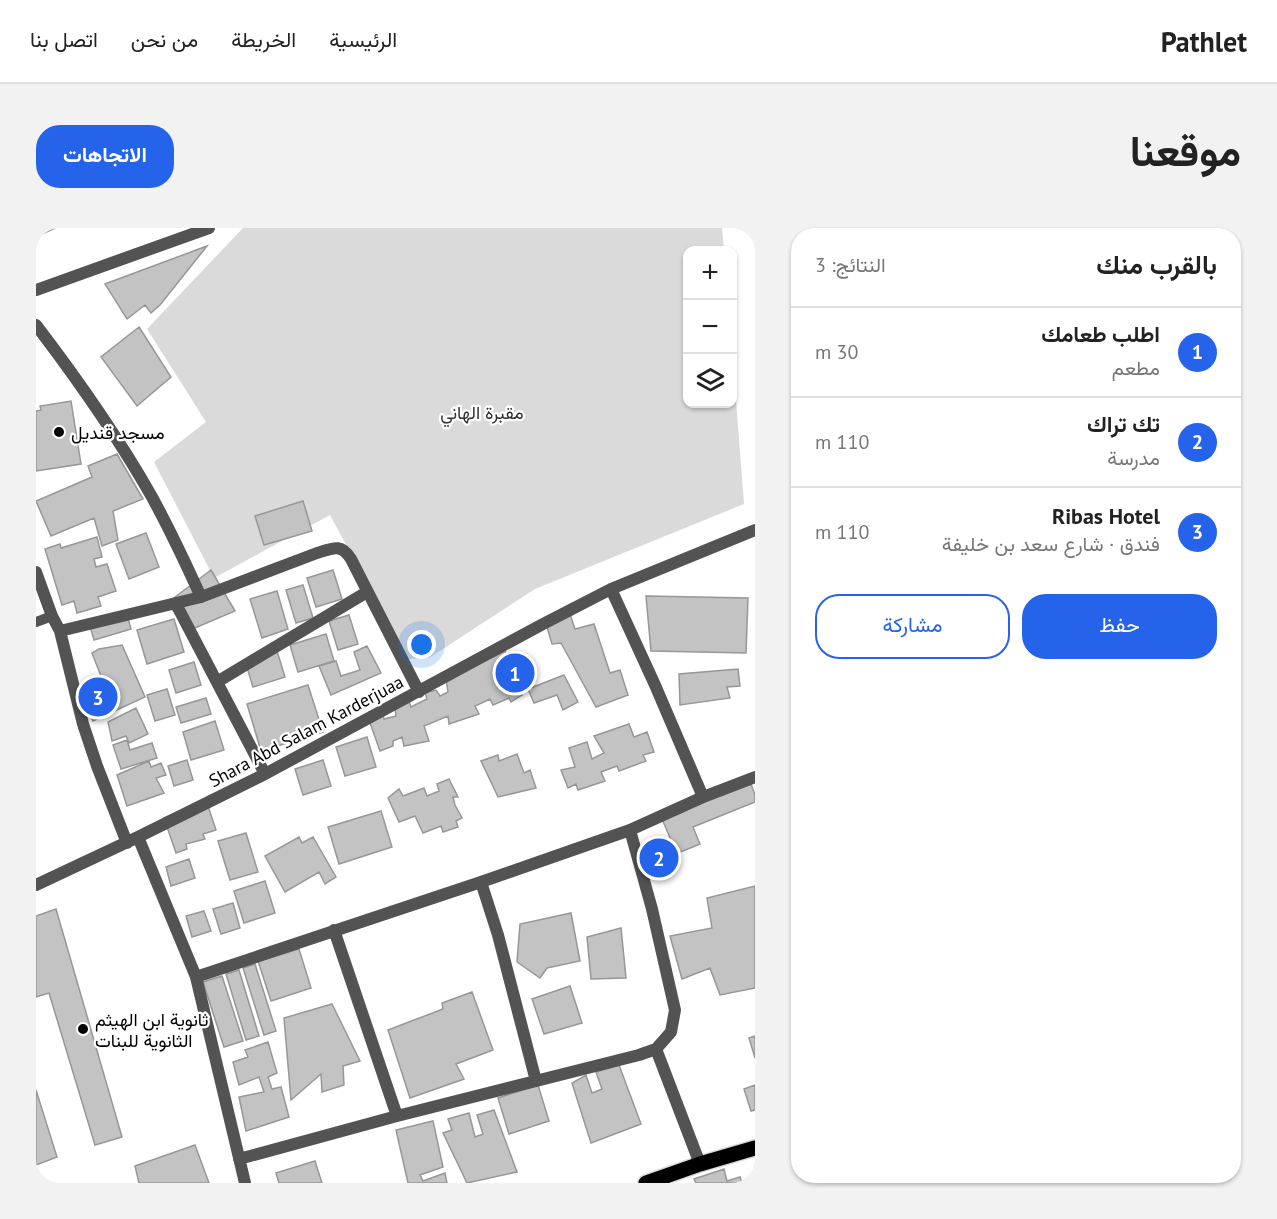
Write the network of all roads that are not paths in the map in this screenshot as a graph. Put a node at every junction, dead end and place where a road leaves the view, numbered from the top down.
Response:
1 (209, 228) edge
2 (36, 290) edge
3 (36, 325) edge
4 (755, 530) edge
5 (36, 572) edge
6 (612, 590) junction
7 (367, 592) junction
8 (201, 597) junction
9 (176, 604) junction
10 (52, 616) junction
11 (36, 622) edge
12 (60, 631) junction
13 (217, 682) junction
14 (419, 692) junction
15 (265, 774) junction
16 (755, 777) edge
17 (703, 798) junction
18 (630, 830) junction
19 (138, 837) junction
20 (126, 843) junction
21 (482, 882) junction
22 (36, 885) edge
23 (334, 930) junction
24 (196, 977) junction
25 (656, 1048) junction
26 (536, 1081) junction
27 (397, 1116) junction
28 (755, 1148) edge
29 (239, 1159) junction
30 (700, 1164) junction
31 (245, 1183) edge
32 (646, 1183) edge

1 - 2 street
3 - 8 street
4 - 6 street, Shara Abd Salam Karderjuaa
5 - 10 street
6 - 14 street, Shara Abd Salam Karderjuaa
6 - 17 street
7 - 8 street
7 - 13 street
7 - 14 street
8 - 9 street
9 - 12 street
9 - 13 street
10 - 11 lane
10 - 12 street
12 - 20 street
13 - 15 street
14 - 15 street, Shara Abd Salam Karderjuaa
15 - 19 street, Shara Abd Salam Karderjuaa
16 - 17 street
17 - 18 street
18 - 21 street
18 - 25 street
19 - 20 street, Shara Abd Salam Karderjuaa
19 - 24 street
20 - 22 street, Shara Abd Salam Karderjuaa
21 - 23 street
21 - 26 street
23 - 24 street
23 - 27 street
24 - 29 street
25 - 26 street
25 - 30 street
26 - 27 street
27 - 29 street
28 - 30 main road
29 - 31 street
30 - 32 main road

